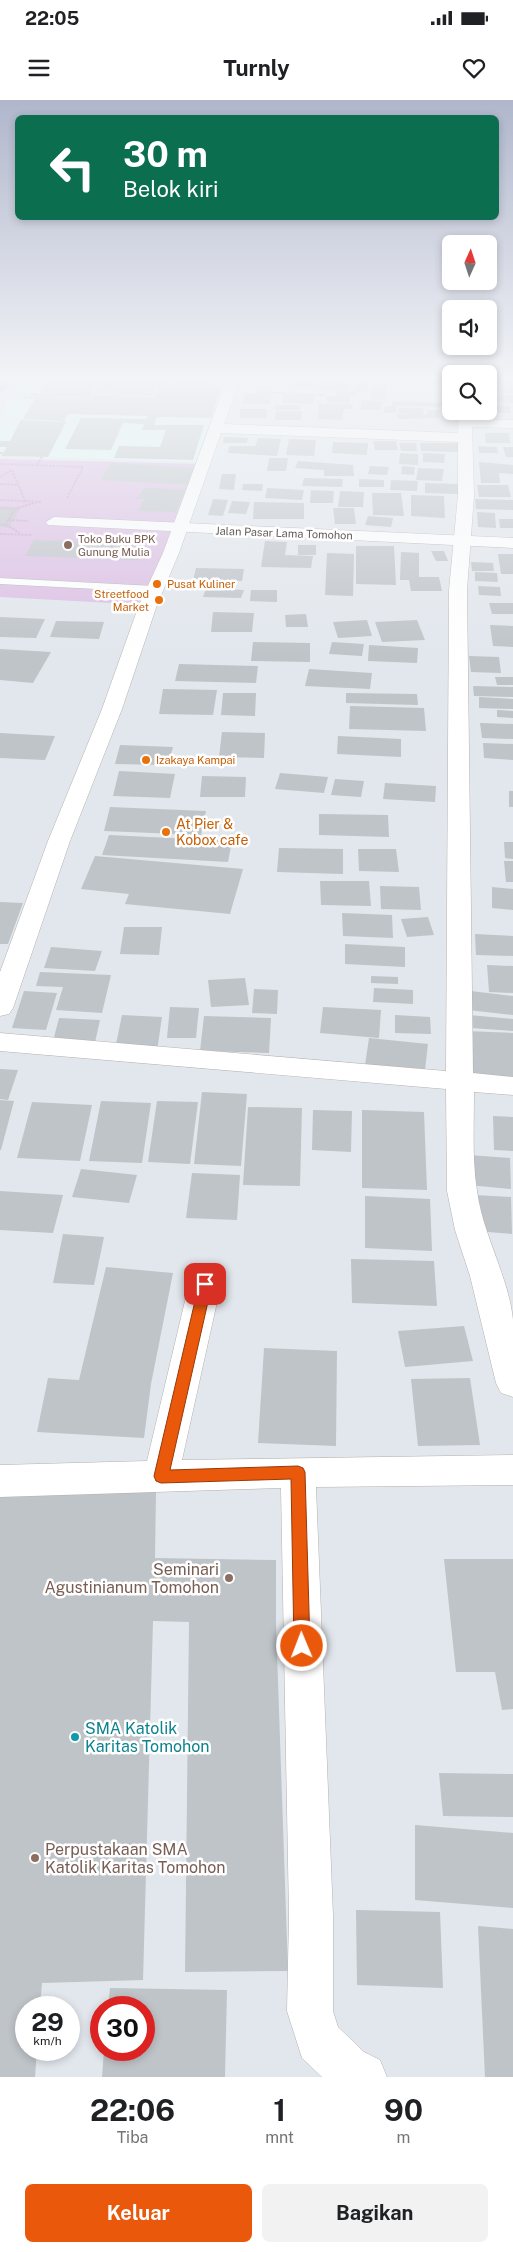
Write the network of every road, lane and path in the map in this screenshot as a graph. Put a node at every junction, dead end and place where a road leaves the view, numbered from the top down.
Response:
1 (13, 471) edge
2 (82, 471) edge
3 (199, 471) edge
4 (466, 471) edge
5 (0, 484) edge
6 (18, 485) junction
7 (0, 500) edge
8 (25, 501) junction
9 (40, 502) junction
10 (48, 502) dead end
11 (64, 503) dead end
12 (0, 508) edge
13 (15, 508) junction
14 (54, 522) dead end
15 (0, 525) edge
16 (6, 525) junction
17 (37, 528) dead end
18 (179, 529) junction
19 (0, 534) edge
20 (23, 535) junction
21 (463, 541) junction
22 (513, 543) edge
23 (0, 581) edge
24 (154, 589) junction
25 (0, 1008) edge
26 (0, 1042) edge
27 (460, 1082) junction
28 (513, 1086) edge
29 (205, 1284) dead end
30 (513, 1383) edge
31 (513, 1470) edge
32 (298, 1472) junction
33 (161, 1476) junction
34 (0, 1481) edge
35 (363, 2077) edge

1 - 6 path
2 - 11 path
3 - 18 street
4 - 21 street
5 - 6 path
6 - 8 path
7 - 8 path
8 - 9 path
9 - 10 path
9 - 13 path
12 - 13 path
13 - 16 path
14 - 18 street, Jalan Pasar Lama Tomohon
15 - 16 path
16 - 20 path
17 - 20 path
18 - 21 street, Jalan Pasar Lama Tomohon
18 - 24 street
19 - 20 path
21 - 22 street, Jalan Pasar Lama Tomohon
21 - 27 street
23 - 24 lane
24 - 25 street
26 - 27 street
27 - 28 street
27 - 30 street
29 - 33 street
31 - 32 street
32 - 33 street
32 - 35 street
33 - 34 street

